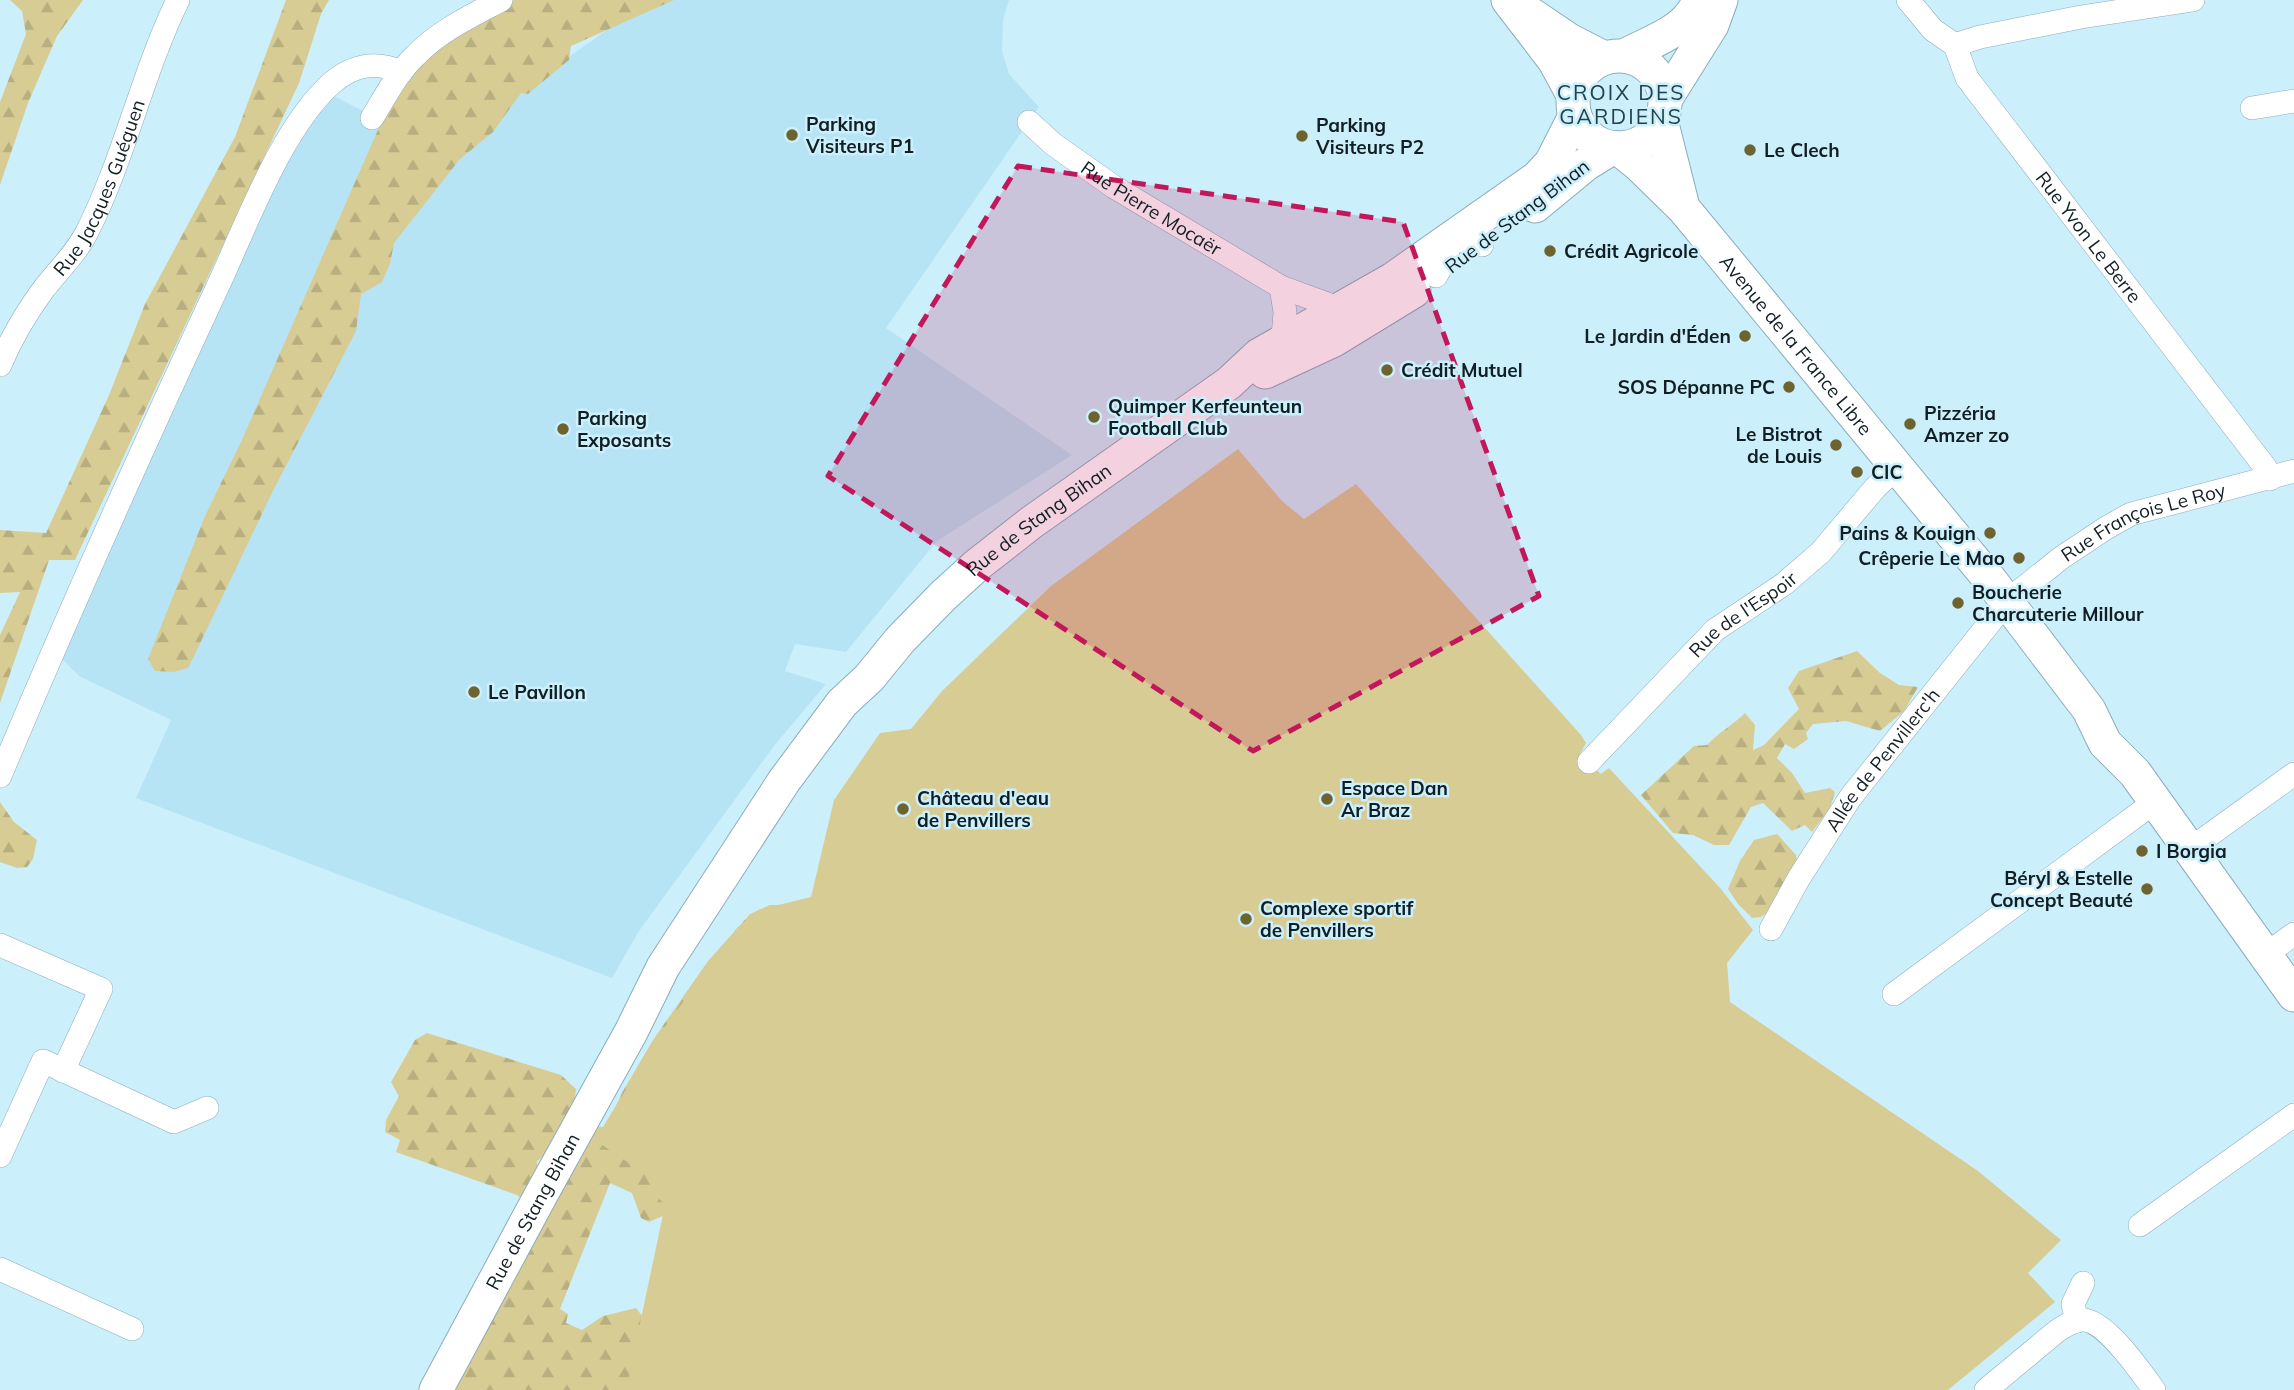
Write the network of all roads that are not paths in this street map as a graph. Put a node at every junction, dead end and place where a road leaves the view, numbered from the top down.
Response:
1 (178, 0) edge
2 (501, 0) edge
3 (1508, 0) edge
4 (1514, 0) edge
5 (1699, 0) edge
6 (1721, 0) edge
7 (1908, 0) edge
8 (2193, 0) edge
9 (2126, 5) edge
10 (1955, 46) junction
11 (1615, 56) junction
12 (401, 72) junction
13 (2294, 101) edge
14 (1574, 106) junction
15 (2252, 108) dead end
16 (1663, 110) junction
17 (372, 118) dead end
18 (1029, 122) dead end
19 (1615, 148) junction
20 (1684, 209) junction
21 (1467, 241) junction
22 (1281, 287) junction
23 (1348, 319) junction
24 (1282, 353) junction
25 (0, 365) edge
26 (1897, 467) junction
27 (2294, 471) edge
28 (2270, 479) junction
29 (2007, 601) junction
30 (1589, 762) dead end
31 (2294, 774) edge
32 (0, 776) edge
33 (2156, 801) junction
34 (2190, 849) junction
35 (1771, 929) dead end
36 (2294, 934) edge
37 (0, 945) edge
38 (2265, 955) junction
39 (1894, 994) dead end
40 (2294, 995) edge
41 (64, 1071) junction
42 (207, 1108) dead end
43 (2294, 1115) edge
44 (6, 1126) edge
45 (0, 1156) edge
46 (2140, 1224) dead end
47 (0, 1269) edge
48 (2083, 1283) dead end
49 (2077, 1321) junction
50 (132, 1329) dead end
51 (436, 1390) edge
52 (1986, 1390) edge
53 (2154, 1390) edge

1 - 25 street, Rue Jacques Guéguen
2 - 12 street
3 - 14 street
4 - 11 street
5 - 11 street
6 - 16 street
7 - 10 street, Rue Yvon Le Berre
8 - 9 street
9 - 10 street
10 - 28 street, Rue Yvon Le Berre
11 - 14 street
11 - 16 street
12 - 17 street
12 - 32 street
13 - 15 street
14 - 19 street
14 - 21 street, Rue de Stang Bihan
16 - 19 street
16 - 20 street, Avenue de la France Libre
18 - 22 street, Rue Pierre Mocaër
19 - 20 street, Avenue de la France Libre
19 - 21 street, Rue de Stang Bihan
20 - 26 street, Avenue de la France Libre
21 - 23 street, Rue de Stang Bihan
22 - 23 street, Rue Pierre Mocaër
22 - 24 street
23 - 24 street, Rue de Stang Bihan
24 - 51 street, Rue de Stang Bihan
26 - 29 street, Avenue de la France Libre
26 - 30 street, Rue de l'Espoir
27 - 28 street, Rue François Le Roy
28 - 29 street, Rue François Le Roy
29 - 33 street, Avenue de la France Libre
29 - 35 street, Allée de Penvillerc'h
31 - 34 street
33 - 34 street, Avenue de la France Libre
33 - 39 street
34 - 38 street, Avenue de la France Libre
36 - 38 street
37 - 41 street
38 - 40 street, Avenue de la France Libre
41 - 42 street
41 - 44 street
43 - 46 street
44 - 45 street
47 - 50 street
48 - 49 street
49 - 52 street
49 - 53 street

